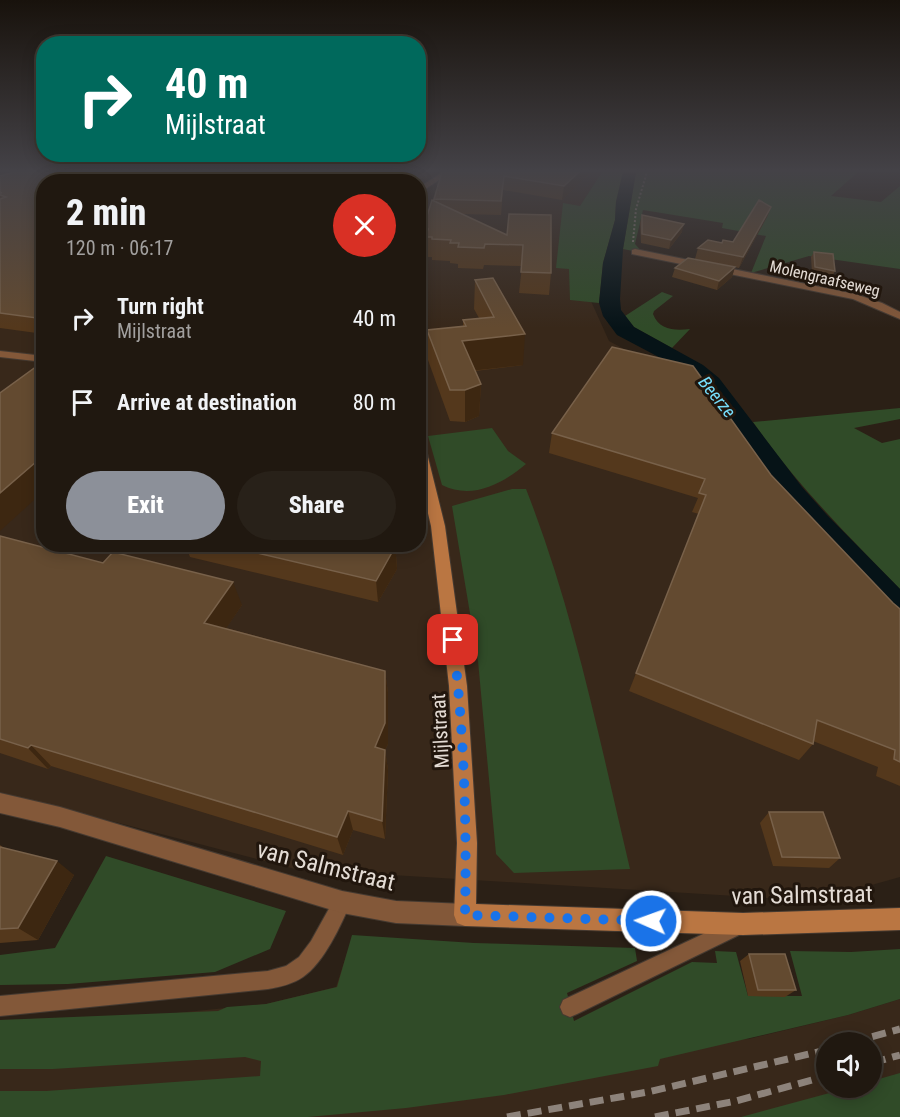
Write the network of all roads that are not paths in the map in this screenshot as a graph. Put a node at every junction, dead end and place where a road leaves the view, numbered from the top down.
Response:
1 (635, 252) road end
2 (900, 316) edge
3 (0, 354) edge
4 (36, 358) edge
5 (426, 475) edge
6 (0, 803) edge
7 (342, 902) junction
8 (465, 915) junction
9 (900, 920) edge
10 (743, 924) junction
11 (0, 1006) edge
12 (570, 1007) dead end

1 - 2 street, Molengraafseweg
3 - 4 street
5 - 8 main road, Mijlstraat
6 - 7 street, van Salmstraat
7 - 8 street, van Salmstraat
7 - 11 lane
8 - 10 main road, van Salmstraat
9 - 10 main road, van Salmstraat
10 - 12 lane

